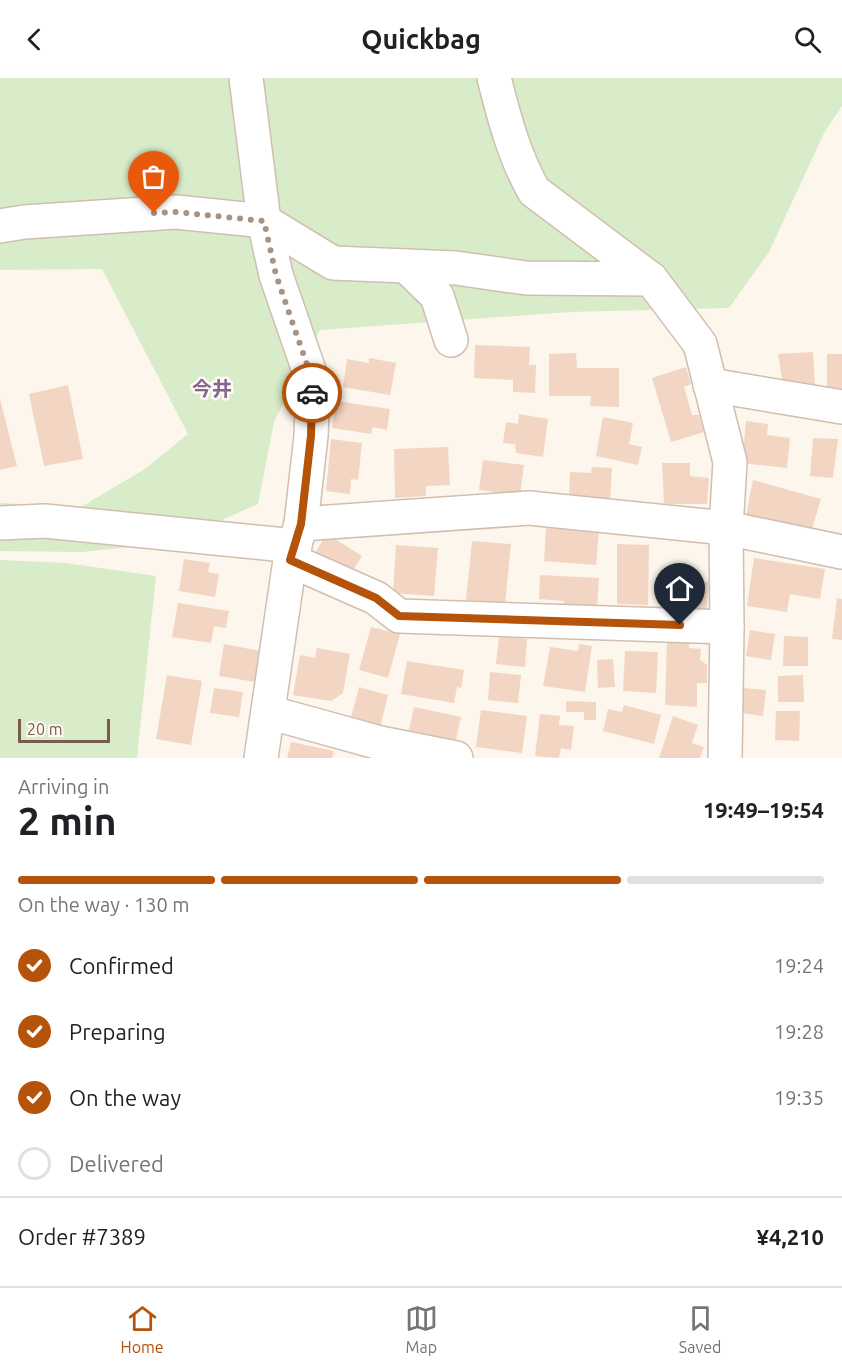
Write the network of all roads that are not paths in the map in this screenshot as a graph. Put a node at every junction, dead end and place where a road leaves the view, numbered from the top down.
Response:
1 (246, 78) edge
2 (494, 78) edge
3 (264, 221) junction
4 (0, 226) edge
5 (406, 266) junction
6 (651, 279) junction
7 (451, 340) dead end
8 (710, 385) junction
9 (842, 407) edge
10 (0, 523) edge
11 (726, 528) junction
12 (295, 543) junction
13 (842, 552) edge
14 (727, 627) junction
15 (268, 712) junction
16 (261, 758) edge
17 (456, 758) edge
18 (725, 758) edge

1 - 3 street
2 - 6 street
3 - 4 street
3 - 5 street
3 - 12 street
5 - 6 street
5 - 7 street
6 - 8 street
8 - 9 street
8 - 11 street
10 - 12 street
11 - 12 street
11 - 13 street
11 - 14 street
12 - 14 street
12 - 15 street
14 - 18 street
15 - 16 street
15 - 17 street

